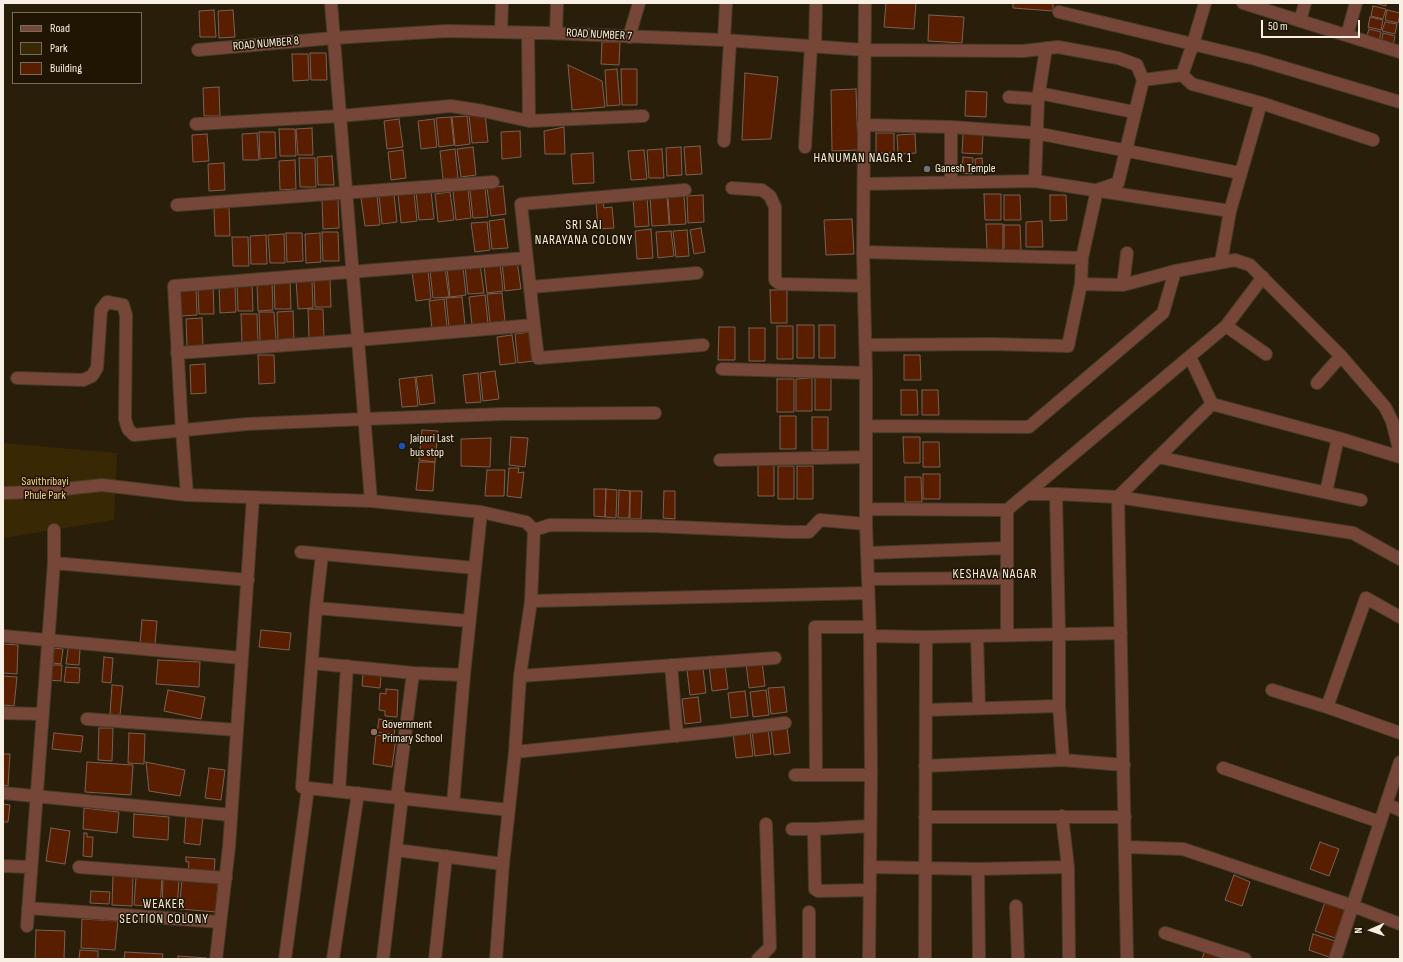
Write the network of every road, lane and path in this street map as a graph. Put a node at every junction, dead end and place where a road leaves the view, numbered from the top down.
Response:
1 (331, 3) edge
2 (502, 3) edge
3 (558, 3) edge
4 (638, 3) edge
5 (726, 3) edge
6 (816, 3) edge
7 (865, 3) edge
8 (1205, 3) edge
9 (1243, 3) edge
10 (1305, 3) edge
11 (1356, 3) edge
12 (1258, 5) edge
13 (1059, 12) dead end
14 (1300, 21) junction
15 (501, 32) junction
16 (528, 32) junction
17 (556, 33) junction
18 (1347, 35) junction
19 (629, 37) junction
20 (333, 38) junction
21 (727, 41) junction
22 (1193, 44) junction
23 (813, 47) junction
24 (1046, 48) junction
25 (1399, 48) edge
26 (198, 50) dead end
27 (865, 50) junction
28 (1182, 75) junction
29 (1143, 80) junction
30 (1039, 96) junction
31 (1009, 97) dead end
32 (1400, 102) edge
33 (1261, 103) junction
34 (1134, 112) junction
35 (340, 116) junction
36 (644, 116) dead end
37 (529, 120) junction
38 (196, 124) dead end
39 (863, 125) junction
40 (951, 127) junction
41 (1036, 133) junction
42 (1373, 140) dead end
43 (724, 141) dead end
44 (805, 147) dead end
45 (1126, 151) junction
46 (1240, 173) junction
47 (1035, 181) junction
48 (494, 182) dead end
49 (951, 182) junction
50 (864, 184) junction
51 (732, 188) dead end
52 (685, 190) dead end
53 (1097, 190) junction
54 (346, 193) junction
55 (177, 205) dead end
56 (1230, 211) junction
57 (863, 252) junction
58 (1127, 254) dead end
59 (526, 258) junction
60 (1082, 258) junction
61 (1221, 262) junction
62 (1175, 271) junction
63 (353, 272) junction
64 (697, 273) dead end
65 (1263, 277) junction
66 (1081, 284) junction
67 (1123, 285) junction
68 (864, 286) junction
69 (531, 287) junction
70 (534, 325) junction
71 (1226, 326) junction
72 (358, 340) junction
73 (703, 345) dead end
74 (866, 345) junction
75 (177, 353) junction
76 (1266, 354) dead end
77 (1341, 356) junction
78 (1190, 357) junction
79 (722, 369) dead end
80 (866, 373) junction
81 (16, 378) dead end
82 (1317, 383) dead end
83 (1212, 404) junction
84 (655, 413) dead end
85 (365, 419) junction
86 (866, 426) junction
87 (182, 431) junction
88 (1338, 438) junction
89 (1400, 453) edge
90 (866, 457) junction
91 (1158, 457) junction
92 (1400, 457) edge
93 (720, 460) dead end
94 (1326, 492) junction
95 (3, 493) edge
96 (1027, 494) junction
97 (1056, 494) junction
98 (187, 495) junction
99 (253, 497) junction
100 (1118, 497) junction
101 (1361, 500) dead end
102 (371, 501) junction
103 (866, 509) junction
104 (1007, 510) junction
105 (481, 512) junction
106 (866, 524) junction
107 (54, 530) dead end
108 (534, 530) junction
109 (1007, 548) junction
110 (301, 552) dead end
111 (866, 553) junction
112 (322, 554) junction
113 (1400, 559) edge
114 (54, 563) junction
115 (475, 568) junction
116 (868, 578) junction
117 (1007, 578) junction
118 (248, 580) junction
119 (868, 594) junction
120 (531, 601) junction
121 (316, 608) junction
122 (1400, 617) edge
123 (469, 621) junction
124 (869, 631) junction
125 (1121, 633) junction
126 (1059, 634) junction
127 (1007, 635) junction
128 (3, 636) edge
129 (977, 636) junction
130 (926, 637) junction
131 (48, 640) junction
132 (241, 658) junction
133 (775, 658) dead end
134 (312, 663) junction
135 (671, 665) junction
136 (347, 666) junction
137 (413, 673) junction
138 (464, 675) junction
139 (520, 676) junction
140 (1272, 690) dead end
141 (1059, 706) junction
142 (1327, 707) junction
143 (979, 708) junction
144 (926, 710) junction
145 (3, 712) edge
146 (41, 714) junction
147 (88, 719) dead end
148 (785, 723) dead end
149 (238, 730) junction
150 (1400, 733) edge
151 (677, 736) junction
152 (515, 752) junction
153 (1063, 760) junction
154 (1400, 762) edge
155 (1124, 765) junction
156 (925, 766) junction
157 (1223, 768) dead end
158 (816, 774) junction
159 (795, 775) dead end
160 (871, 775) junction
161 (308, 788) junction
162 (339, 791) junction
163 (3, 793) edge
164 (358, 793) junction
165 (37, 796) junction
166 (399, 797) junction
167 (453, 804) junction
168 (1386, 804) junction
169 (509, 810) junction
170 (1400, 810) edge
171 (231, 815) junction
172 (925, 816) junction
173 (1062, 816) junction
174 (1125, 817) junction
175 (1380, 822) junction
176 (766, 824) dead end
177 (870, 826) junction
178 (816, 828) junction
179 (792, 829) dead end
180 (1125, 847) junction
181 (396, 850) junction
182 (446, 856) junction
183 (503, 864) junction
184 (3, 866) edge
185 (30, 867) junction
186 (79, 867) dead end
187 (870, 867) junction
188 (1068, 867) junction
189 (925, 868) junction
190 (978, 869) junction
191 (226, 878) junction
192 (870, 890) junction
193 (1016, 906) dead end
194 (1353, 906) junction
195 (28, 908) junction
196 (810, 912) dead end
197 (220, 922) junction
198 (1400, 924) edge
199 (27, 926) dead end
200 (1165, 933) dead end
201 (769, 953) edge
202 (216, 959) edge
203 (285, 959) edge
204 (333, 959) edge
205 (383, 959) edge
206 (435, 959) edge
207 (496, 959) edge
208 (758, 959) edge
209 (809, 959) edge
210 (869, 959) edge
211 (925, 959) edge
212 (979, 959) edge
213 (1018, 959) edge
214 (1069, 959) edge
215 (1127, 959) edge
216 (1245, 959) edge
217 (1336, 959) edge

1 - 20 street
2 - 15 street
3 - 17 street
4 - 19 street
5 - 21 street
6 - 23 street
7 - 27 street
8 - 22 street
9 - 12 street
10 - 14 street
11 - 18 street
12 - 14 street
13 - 22 street
14 - 18 street
15 - 16 street, ROAD NUMBER 7
15 - 20 street, ROAD NUMBER 7
16 - 17 street, ROAD NUMBER 7
16 - 37 street
17 - 19 street, ROAD NUMBER 7
18 - 25 street
19 - 21 street, ROAD NUMBER 7
20 - 26 street, ROAD NUMBER 8
20 - 35 street
21 - 23 street, ROAD NUMBER 7
21 - 43 street
22 - 28 street
22 - 32 street
23 - 27 street, ROAD NUMBER 7
23 - 44 street
24 - 27 street, ROAD NUMBER 7
24 - 29 street, ROAD NUMBER 7
24 - 30 street
27 - 39 street
28 - 29 street
28 - 33 street
29 - 34 street
30 - 31 street
30 - 34 street
30 - 41 street
33 - 42 street
33 - 46 street
34 - 45 street
35 - 37 street
35 - 38 street
35 - 54 street
36 - 37 street
39 - 40 street
39 - 50 street
40 - 41 street
40 - 49 street
41 - 45 street
41 - 47 street
45 - 46 street
45 - 53 street
46 - 56 street
47 - 49 street
47 - 53 street
48 - 54 street
49 - 50 street
50 - 57 street
51 - 68 street
52 - 59 street
53 - 56 street
53 - 60 street
54 - 55 street
54 - 63 street
56 - 61 street
57 - 60 street
57 - 68 street
58 - 67 street
59 - 63 street
59 - 69 street
60 - 66 street
61 - 62 street
61 - 65 street
62 - 67 street
62 - 86 street
63 - 72 street
63 - 75 street
64 - 69 street
65 - 71 street
65 - 77 street
66 - 67 street
66 - 74 street
68 - 74 street
69 - 70 street
70 - 72 street
70 - 73 street
71 - 76 street
71 - 78 street
72 - 75 street
72 - 85 street
74 - 80 street
75 - 87 street
77 - 82 street
77 - 89 street
78 - 83 street
78 - 96 street
79 - 80 street
80 - 86 street
81 - 87 street
83 - 88 street
83 - 91 street
84 - 85 street
85 - 87 street
85 - 102 street
86 - 90 street
87 - 98 street
88 - 92 street
88 - 94 street
90 - 93 street
90 - 103 street
91 - 94 street
91 - 100 street
94 - 101 street
95 - 98 street
96 - 97 street
96 - 104 street
97 - 100 street
97 - 126 street
98 - 99 street
99 - 102 street
99 - 118 street
100 - 113 street
100 - 125 street
102 - 105 street
103 - 104 street
103 - 106 street
104 - 109 street
105 - 108 street
105 - 115 street
106 - 108 street
106 - 111 street
107 - 114 street
108 - 120 street
109 - 111 street
109 - 117 street
110 - 112 street
111 - 116 street
112 - 115 street
112 - 121 street
114 - 118 street
114 - 131 street
115 - 123 street
116 - 117 street
116 - 119 street
117 - 127 street
118 - 132 street
119 - 120 street
119 - 124 street
120 - 139 street
121 - 123 street
121 - 134 street
122 - 142 street
123 - 138 street
124 - 130 street
124 - 158 street
124 - 160 street
125 - 126 street
125 - 155 street
126 - 127 street
126 - 141 street
127 - 129 street
128 - 131 street
129 - 130 street
129 - 143 street
130 - 144 street
131 - 132 street
131 - 146 street
132 - 149 street
133 - 135 street
134 - 136 street
134 - 161 street
135 - 139 street
135 - 151 street
136 - 137 street
136 - 162 street
137 - 138 street
137 - 166 street
138 - 167 street
139 - 152 street
140 - 142 street
141 - 143 street
141 - 153 street
142 - 150 street
143 - 144 street
144 - 156 street
145 - 146 street
146 - 165 street
147 - 149 street
148 - 151 street
149 - 171 street
151 - 152 street
152 - 169 street
153 - 155 street
153 - 156 street
154 - 168 street
155 - 174 street
156 - 172 street
157 - 175 street
158 - 159 street
158 - 160 street
160 - 177 street
161 - 162 street
161 - 203 street
162 - 164 street
163 - 165 street
164 - 166 street
164 - 204 street
165 - 171 street
165 - 185 street
166 - 167 street
166 - 181 street
167 - 169 street
168 - 170 street
168 - 175 street
169 - 183 street
171 - 191 street
172 - 173 street
172 - 189 street
173 - 174 street
173 - 188 street
174 - 180 street
175 - 194 street
176 - 201 street
177 - 178 street
177 - 187 street
178 - 179 street
178 - 192 street
180 - 194 street
180 - 215 street
181 - 182 street
181 - 205 street
182 - 183 street
182 - 206 street
183 - 207 street
184 - 185 street
185 - 195 street
186 - 191 street
187 - 189 street
187 - 192 street
188 - 190 street
188 - 214 street
189 - 190 street
189 - 211 street
190 - 212 street
191 - 197 street
192 - 210 street
193 - 213 street
194 - 198 street
194 - 217 street
195 - 197 street
195 - 199 street
196 - 209 street
197 - 202 street
200 - 216 street
201 - 208 street

